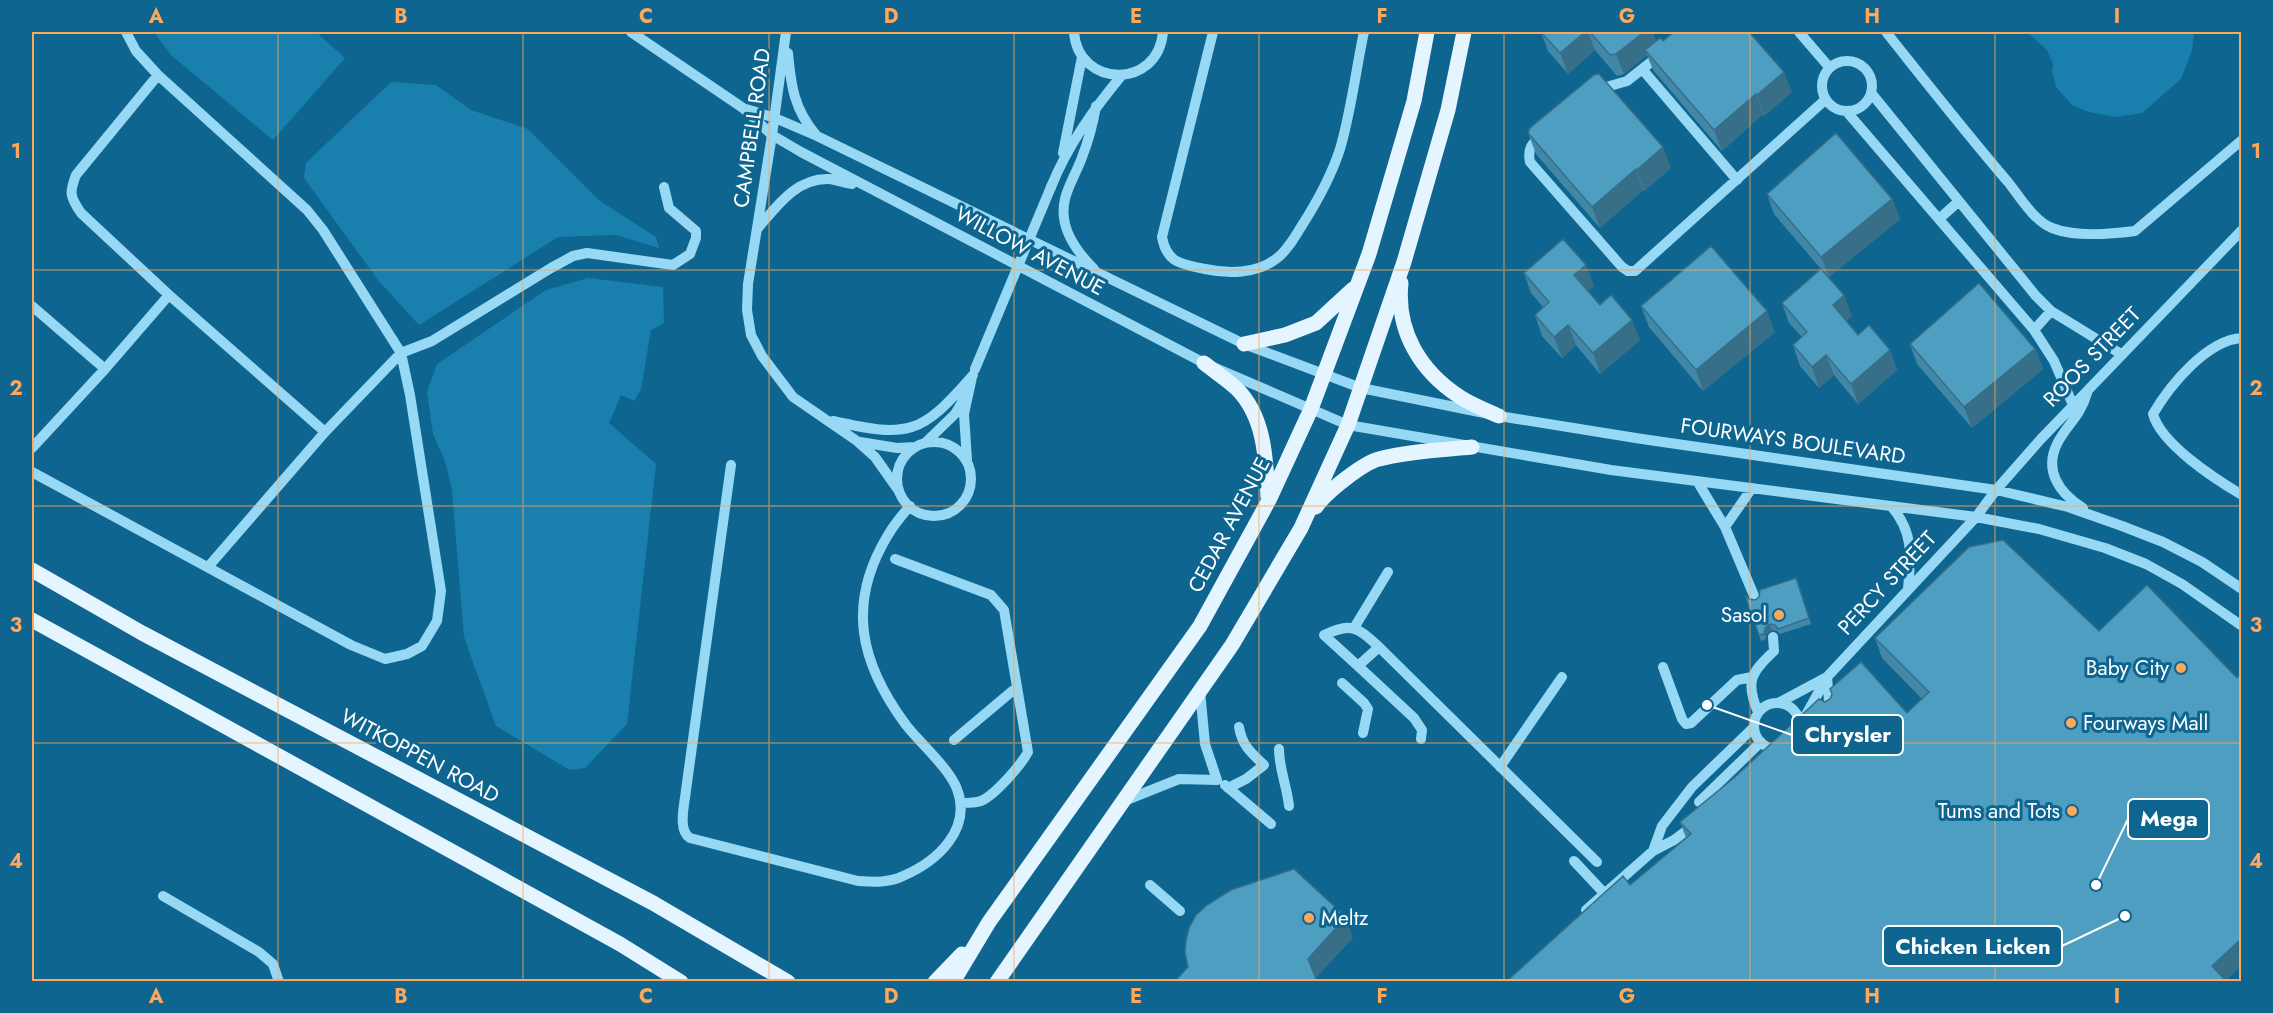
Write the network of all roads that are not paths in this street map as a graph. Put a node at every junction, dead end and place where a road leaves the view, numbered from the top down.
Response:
1 (126, 32) edge
2 (631, 32) edge
3 (786, 32) edge
4 (1171, 32) edge
5 (1213, 32) edge
6 (1364, 32) edge
7 (1427, 32) edge
8 (1464, 32) edge
9 (1799, 32) edge
10 (1886, 32) edge
11 (1071, 34) edge
12 (1163, 37) edge
13 (1665, 50) edge
14 (1082, 57) junction
15 (1830, 67) junction
16 (1642, 69) junction
17 (158, 75) junction
18 (1122, 75) junction
19 (1872, 94) junction
20 (1590, 96) edge
21 (1825, 100) junction
22 (1096, 106) junction
23 (743, 108) junction
24 (1847, 112) junction
25 (775, 118) junction
26 (1556, 123) edge
27 (772, 135) junction
28 (817, 136) junction
29 (2241, 140) edge
30 (1062, 160) junction
31 (1737, 180) junction
32 (864, 186) junction
33 (664, 187) dead end
34 (1958, 202) junction
35 (1940, 219) junction
36 (757, 230) junction
37 (2241, 230) edge
38 (1404, 262) junction
39 (1101, 276) junction
40 (1357, 285) junction
41 (169, 295) junction
42 (32, 306) edge
43 (2051, 311) junction
44 (2034, 330) junction
45 (2241, 338) edge
46 (1244, 344) junction
47 (401, 353) junction
48 (2121, 354) junction
49 (1204, 363) junction
50 (105, 369) junction
51 (974, 372) junction
52 (1324, 375) junction
53 (1361, 388) junction
54 (2088, 390) junction
55 (969, 391) junction
56 (2073, 405) junction
57 (1311, 409) junction
58 (1499, 416) junction
59 (826, 420) junction
60 (1348, 425) junction
61 (325, 432) junction
62 (857, 441) junction
63 (927, 442) junction
64 (915, 447) junction
65 (1472, 447) junction
66 (32, 448) edge
67 (967, 462) junction
68 (731, 465) dead end
69 (32, 472) edge
70 (1696, 481) junction
71 (1752, 488) junction
72 (1996, 490) junction
73 (899, 491) junction
74 (2241, 495) edge
75 (1269, 500) junction
76 (910, 506) junction
77 (1891, 506) junction
78 (1976, 517) junction
79 (2097, 517) junction
80 (1725, 527) junction
81 (1301, 528) junction
82 (894, 559) dead end
83 (208, 567) junction
84 (32, 570) edge
85 (1388, 572) dead end
86 (1908, 589) junction
87 (2241, 589) edge
88 (1755, 598) edge
89 (32, 620) edge
90 (2241, 626) edge
91 (1354, 628) junction
92 (1773, 637) dead end
93 (1379, 647) junction
94 (1358, 666) junction
95 (1663, 667) dead end
96 (1562, 677) dead end
97 (1752, 677) junction
98 (1827, 677) junction
99 (1342, 683) dead end
100 (1017, 687) junction
101 (1200, 691) junction
102 (1780, 702) junction
103 (1758, 712) junction
104 (1832, 715) edge
105 (1801, 724) junction
106 (1239, 727) dead end
107 (1754, 727) junction
108 (1363, 733) dead end
109 (1421, 739) dead end
110 (954, 740) dead end
111 (1761, 742) junction
112 (1279, 749) dead end
113 (1783, 749) junction
114 (1770, 762) edge
115 (1500, 767) junction
116 (1217, 780) junction
117 (1228, 788) junction
118 (1124, 801) junction
119 (1699, 802) dead end
120 (961, 804) junction
121 (1289, 806) dead end
122 (1703, 819) edge
123 (1271, 824) dead end
124 (1653, 851) junction
125 (1574, 861) dead end
126 (1597, 862) dead end
127 (1150, 885) dead end
128 (1604, 893) junction
129 (163, 897) dead end
130 (1180, 911) dead end
131 (1578, 918) edge
132 (989, 922) junction
133 (999, 980) edge
134 (279, 981) edge
135 (681, 981) edge
136 (788, 981) edge
137 (935, 981) edge
138 (953, 981) edge

1 - 17 street
2 - 23 street, WILLOW AVENUE
3 - 25 street, CAMPBELL ROAD
3 - 28 street
4 - 12 street
5 - 6 street
7 - 40 main road, CEDAR AVENUE
8 - 38 main road
9 - 15 street
10 - 29 street
11 - 14 street
12 - 18 street
13 - 16 street
14 - 18 street
14 - 30 street
15 - 19 street
15 - 21 street
16 - 20 street
16 - 31 street
17 - 41 street
17 - 47 street
18 - 22 street
19 - 24 street
19 - 34 street
21 - 24 street
21 - 31 street
22 - 30 street
22 - 39 street
23 - 25 street, WILLOW AVENUE
23 - 27 street, WILLOW AVENUE
24 - 35 street
25 - 27 street, CAMPBELL ROAD
25 - 28 street, WILLOW AVENUE
26 - 31 street
27 - 32 street, WILLOW AVENUE
27 - 36 street, CAMPBELL ROAD
28 - 39 street, WILLOW AVENUE
30 - 51 street, bridge
32 - 36 street, CAMPBELL ROAD
32 - 49 street, WILLOW AVENUE
33 - 47 street
34 - 35 street
34 - 43 street
35 - 44 street
36 - 59 street, CAMPBELL ROAD
37 - 48 street, ROOS STREET
38 - 53 main road
38 - 58 main road
39 - 46 street, WILLOW AVENUE
40 - 46 main road
40 - 52 main road, CEDAR AVENUE
41 - 50 street
41 - 61 street
42 - 50 street
43 - 44 street
43 - 48 street
44 - 56 street
45 - 74 street
46 - 52 street, WILLOW AVENUE
47 - 61 street
47 - 83 street
48 - 54 street, ROOS STREET
49 - 57 street, WILLOW AVENUE
49 - 75 main road
50 - 66 street
51 - 55 street
51 - 59 street
52 - 53 street, FOURWAYS BOULEVARD
52 - 57 main road, CEDAR AVENUE
53 - 58 street, FOURWAYS BOULEVARD
53 - 60 main road
54 - 56 street, ROOS STREET
54 - 79 street
55 - 63 street
55 - 67 street
56 - 72 street, ROOS STREET
57 - 60 street
57 - 75 main road, CEDAR AVENUE
58 - 72 street, FOURWAYS BOULEVARD
59 - 62 street, CAMPBELL ROAD
60 - 65 street
60 - 81 main road
61 - 83 street
62 - 64 street, CAMPBELL ROAD
62 - 73 street, CAMPBELL ROAD
63 - 64 street, CAMPBELL ROAD
63 - 67 street
64 - 73 street
65 - 70 street
65 - 81 main road
67 - 76 street
68 - 120 street
69 - 83 street
70 - 71 street
70 - 80 street
71 - 77 street
71 - 80 street
72 - 78 street, ROOS STREET
72 - 79 street, FOURWAYS BOULEVARD
73 - 76 street, CAMPBELL ROAD
75 - 132 main road, CEDAR AVENUE
76 - 120 street
77 - 78 street
77 - 86 street
78 - 86 street, PERCY STREET
78 - 90 street
79 - 87 street, FOURWAYS BOULEVARD
80 - 88 street
81 - 101 main road
82 - 100 street
84 - 136 main road, WITKOPPEN ROAD
85 - 91 street
86 - 98 street, PERCY STREET
89 - 135 main road
91 - 93 street
91 - 94 street
92 - 97 street
93 - 94 street
93 - 115 street
94 - 109 street
95 - 97 street
96 - 115 street
97 - 103 street
98 - 102 street, PERCY STREET
98 - 104 street
98 - 105 street, PERCY STREET
99 - 108 street
100 - 110 street
100 - 120 street
101 - 116 street
101 - 118 main road
102 - 103 street, PERCY STREET
102 - 105 street
103 - 107 street
105 - 113 street, PERCY STREET
106 - 117 street
107 - 111 street
107 - 124 street
111 - 113 street
111 - 119 street
112 - 121 street
113 - 114 street, PERCY STREET
115 - 126 street
116 - 117 street
116 - 118 street
117 - 123 street
118 - 133 main road
122 - 124 street
124 - 128 street
125 - 128 street
127 - 130 street
128 - 131 street
129 - 134 street
132 - 137 main road
132 - 138 main road, CEDAR AVENUE

